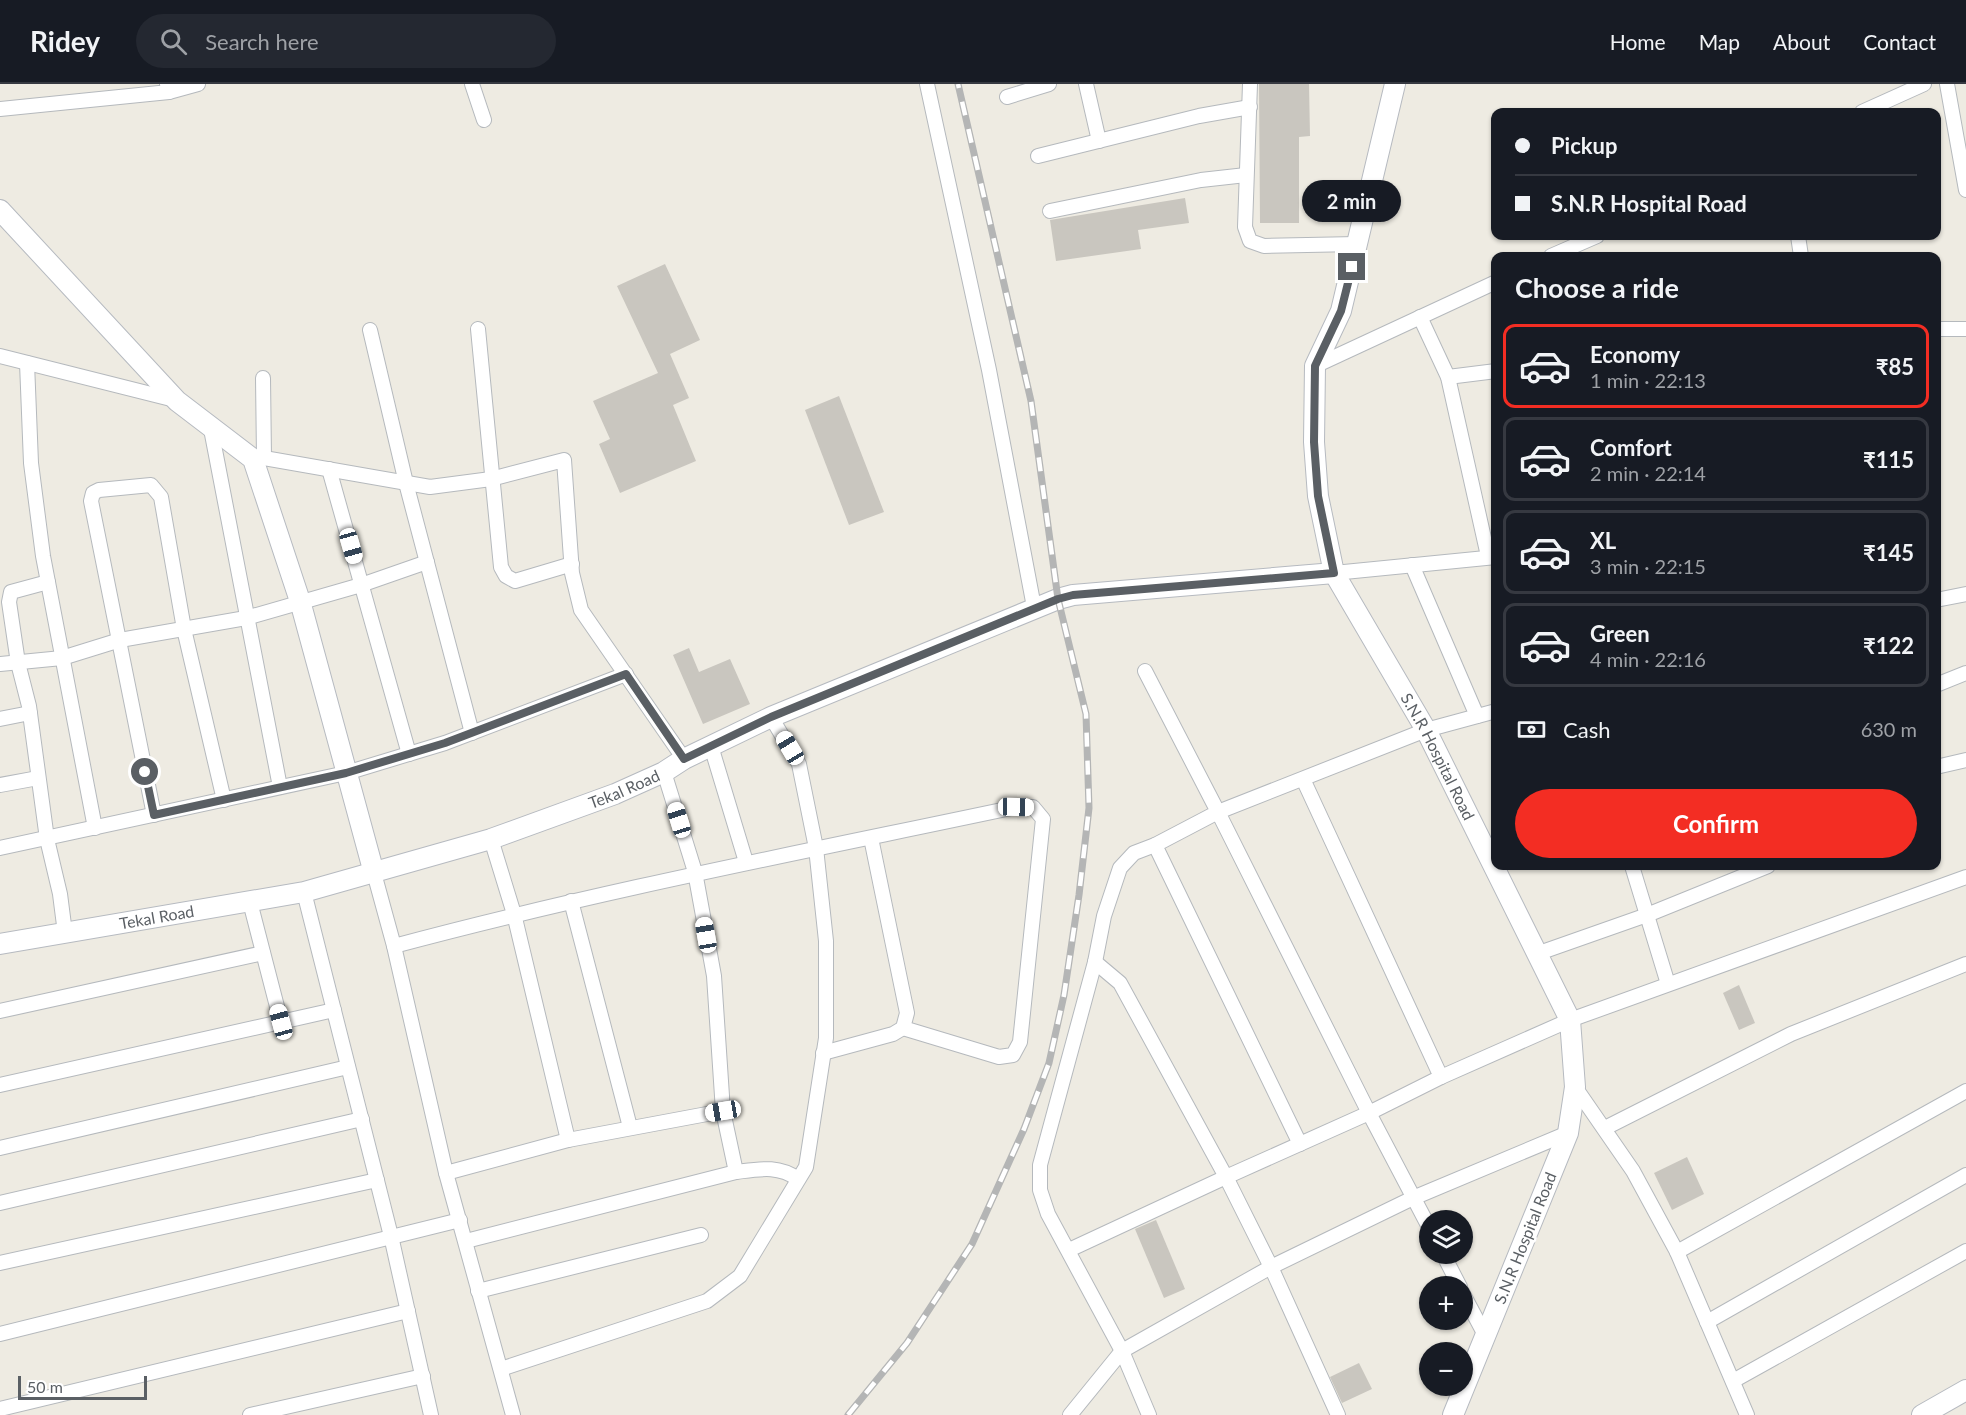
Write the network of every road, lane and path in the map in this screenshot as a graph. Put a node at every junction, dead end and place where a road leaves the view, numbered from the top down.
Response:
1 (198, 84) edge
2 (472, 84) edge
3 (927, 84) edge
4 (1049, 84) edge
5 (1086, 84) edge
6 (1250, 84) edge
7 (1395, 84) edge
8 (1924, 84) edge
9 (1947, 84) edge
10 (168, 88) edge
11 (1007, 97) dead end
12 (1250, 107) junction
13 (1871, 108) edge
14 (0, 109) edge
15 (484, 120) dead end
16 (1099, 141) junction
17 (1038, 156) dead end
18 (1246, 175) junction
19 (1966, 190) edge
20 (0, 210) edge
21 (1050, 211) dead end
22 (1588, 240) edge
23 (1357, 244) junction
24 (1560, 252) edge
25 (1491, 284) edge
26 (1420, 318) junction
27 (1966, 328) edge
28 (478, 329) dead end
29 (1941, 329) edge
30 (370, 330) dead end
31 (0, 356) edge
32 (27, 363) junction
33 (1315, 366) junction
34 (1491, 372) edge
35 (1448, 376) junction
36 (263, 378) dead end
37 (177, 401) junction
38 (210, 424) junction
39 (258, 458) junction
40 (329, 469) junction
41 (491, 479) junction
42 (406, 483) junction
43 (1491, 552) edge
44 (1491, 556) edge
45 (427, 562) junction
46 (572, 564) junction
47 (1412, 565) junction
48 (1334, 573) junction
49 (48, 582) junction
50 (362, 585) junction
51 (1965, 597) edge
52 (1941, 599) edge
53 (300, 601) junction
54 (1034, 607) junction
55 (246, 618) junction
56 (184, 629) junction
57 (120, 640) junction
58 (62, 658) junction
59 (18, 663) junction
60 (0, 664) edge
61 (1145, 671) dead end
62 (1966, 673) edge
63 (626, 674) junction
64 (1941, 683) edge
65 (1491, 712) edge
66 (30, 713) junction
67 (1477, 716) junction
68 (771, 717) junction
69 (0, 718) edge
70 (1425, 730) junction
71 (472, 733) junction
72 (711, 746) junction
73 (409, 754) junction
74 (684, 759) junction
75 (1966, 760) edge
76 (1941, 766) edge
77 (664, 772) junction
78 (346, 773) junction
79 (38, 778) junction
80 (1303, 779) junction
81 (0, 785) edge
82 (280, 787) junction
83 (224, 800) junction
84 (1218, 812) junction
85 (154, 815) junction
86 (95, 828) junction
87 (871, 838) junction
88 (47, 839) junction
89 (491, 839) junction
90 (1155, 845) junction
91 (0, 848) edge
92 (816, 848) junction
93 (1491, 859) edge
94 (746, 862) junction
95 (1497, 870) edge
96 (1633, 870) edge
97 (1758, 870) edge
98 (695, 872) junction
99 (374, 873) junction
100 (1966, 876) edge
101 (304, 892) junction
102 (571, 901) junction
103 (250, 902) junction
104 (514, 914) junction
105 (1647, 915) junction
106 (65, 933) junction
107 (0, 944) edge
108 (394, 946) junction
109 (263, 953) junction
110 (1539, 953) junction
111 (1095, 962) junction
112 (1966, 964) edge
113 (1668, 984) junction
114 (334, 1010) junction
115 (0, 1011) edge
116 (1569, 1020) junction
117 (281, 1022) junction
118 (903, 1028) junction
119 (823, 1053) junction
120 (348, 1067) junction
121 (1441, 1077) junction
122 (0, 1085) edge
123 (1575, 1087) junction
124 (1966, 1091) edge
125 (723, 1111) junction
126 (1369, 1113) junction
127 (362, 1119) junction
128 (630, 1127) junction
129 (1605, 1128) junction
130 (1568, 1133) junction
131 (568, 1140) junction
132 (1300, 1144) junction
133 (0, 1148) edge
134 (736, 1172) junction
135 (446, 1173) junction
136 (1966, 1175) edge
137 (1226, 1177) junction
138 (798, 1179) junction
139 (377, 1180) junction
140 (1413, 1198) junction
141 (0, 1203) edge
142 (1420, 1210) edge
143 (460, 1220) junction
144 (701, 1235) dead end
145 (391, 1236) junction
146 (466, 1241) junction
147 (1069, 1250) junction
148 (1966, 1251) edge
149 (1677, 1252) junction
150 (0, 1263) edge
151 (1271, 1267) junction
152 (478, 1291) junction
153 (408, 1311) junction
154 (1473, 1313) edge
155 (1707, 1322) junction
156 (0, 1334) edge
157 (1485, 1335) junction
158 (1122, 1351) junction
159 (501, 1369) junction
160 (423, 1376) junction
161 (1732, 1381) junction
162 (1966, 1390) edge
163 (0, 1409) edge
164 (250, 1415) edge
165 (432, 1415) edge
166 (513, 1415) edge
167 (1070, 1415) edge
168 (1149, 1415) edge
169 (1338, 1415) edge
170 (1453, 1415) edge
171 (1747, 1415) edge
172 (1922, 1415) edge

1 - 10 street
2 - 15 street
3 - 54 street
4 - 11 street
5 - 16 street
6 - 12 street
7 - 23 main road, S.N.R Hospital Road
8 - 13 street
9 - 19 street
10 - 14 street
12 - 16 street
12 - 18 street
16 - 17 street
18 - 21 street
18 - 23 street
20 - 37 main road
22 - 24 street
23 - 33 main road, S.N.R Hospital Road
25 - 26 street
26 - 33 street
26 - 35 street
27 - 29 street
28 - 41 street
30 - 42 street
31 - 32 street
32 - 37 street
32 - 49 street
33 - 48 main road, S.N.R Hospital Road
34 - 35 street
35 - 43 street
36 - 39 street
37 - 38 main road
38 - 39 main road
38 - 55 street
39 - 40 street
39 - 53 main road
40 - 42 street
40 - 50 street
41 - 42 street
41 - 46 street
41 - 46 street
42 - 45 street
44 - 47 street
45 - 50 street
45 - 71 street
46 - 63 street
47 - 48 street
47 - 67 street
48 - 54 main road, Tekal Road
48 - 70 main road, S.N.R Hospital Road
49 - 58 street
49 - 59 street
50 - 53 street
50 - 73 street
51 - 52 street
53 - 55 street
53 - 78 main road
54 - 68 main road, Tekal Road
55 - 56 street
55 - 82 street
56 - 57 street
56 - 57 street
56 - 83 street
57 - 58 street
57 - 85 street
58 - 59 street
58 - 86 street
59 - 60 street
59 - 66 street
61 - 84 street
62 - 64 street
63 - 71 street
63 - 74 street
65 - 67 street
66 - 69 street
66 - 79 street
67 - 70 street
68 - 72 main road, Tekal Road
68 - 92 street
70 - 80 street
70 - 93 main road, S.N.R Hospital Road
71 - 73 street
72 - 74 main road, Tekal Road
72 - 94 street
73 - 78 street
74 - 77 main road, Tekal Road
75 - 76 street
77 - 89 main road, Tekal Road
77 - 98 street
78 - 82 street
78 - 99 main road
79 - 81 street
79 - 88 street
80 - 84 street
80 - 121 street
82 - 83 street
83 - 85 street
84 - 90 street
84 - 126 street
85 - 86 street
86 - 88 street
87 - 92 street
87 - 118 street
87 - 118 street
88 - 91 street
88 - 106 street
89 - 99 main road, Tekal Road
89 - 104 street
90 - 111 street
90 - 132 street
92 - 94 street
92 - 119 street
94 - 98 street
95 - 110 main road, S.N.R Hospital Road
96 - 105 street
97 - 105 street
98 - 102 street
98 - 125 street
99 - 101 main road, Tekal Road
99 - 108 street
100 - 113 street
101 - 103 main road, Tekal Road
101 - 114 street
102 - 104 street
102 - 128 street
103 - 106 main road, Tekal Road
103 - 109 street
104 - 108 street
104 - 131 street
105 - 110 street
105 - 113 street
106 - 107 main road, Tekal Road
108 - 135 street
109 - 115 street
109 - 117 street
110 - 116 main road, S.N.R Hospital Road
111 - 137 street
111 - 147 street
112 - 129 street
113 - 116 street
114 - 117 street
114 - 120 street
116 - 121 street
116 - 123 main road, S.N.R Hospital Road
117 - 122 street
118 - 119 street
119 - 138 street
120 - 127 street
120 - 133 street
121 - 126 street
123 - 129 street
123 - 130 main road, S.N.R Hospital Road
124 - 149 street
125 - 128 street
125 - 134 street
126 - 132 street
126 - 140 street
127 - 139 street
127 - 141 street
128 - 131 street
129 - 149 street
130 - 140 street
130 - 157 main road, S.N.R Hospital Road
131 - 135 street
132 - 137 street
134 - 138 street
134 - 146 street
135 - 143 street
136 - 155 street
137 - 147 street
137 - 151 street
138 - 159 street
139 - 145 street
139 - 150 street
140 - 142 street
140 - 151 street
143 - 145 street
143 - 146 street
144 - 152 street
145 - 153 street
145 - 156 street
146 - 152 street
147 - 158 street
148 - 161 street
149 - 155 street
151 - 158 street
151 - 169 street
152 - 159 street
153 - 160 street
153 - 163 street
154 - 157 street
155 - 161 street
157 - 170 main road, S.N.R Hospital Road
158 - 167 street
158 - 168 street
159 - 166 street
160 - 164 street
160 - 165 street
161 - 171 street
162 - 172 main road

